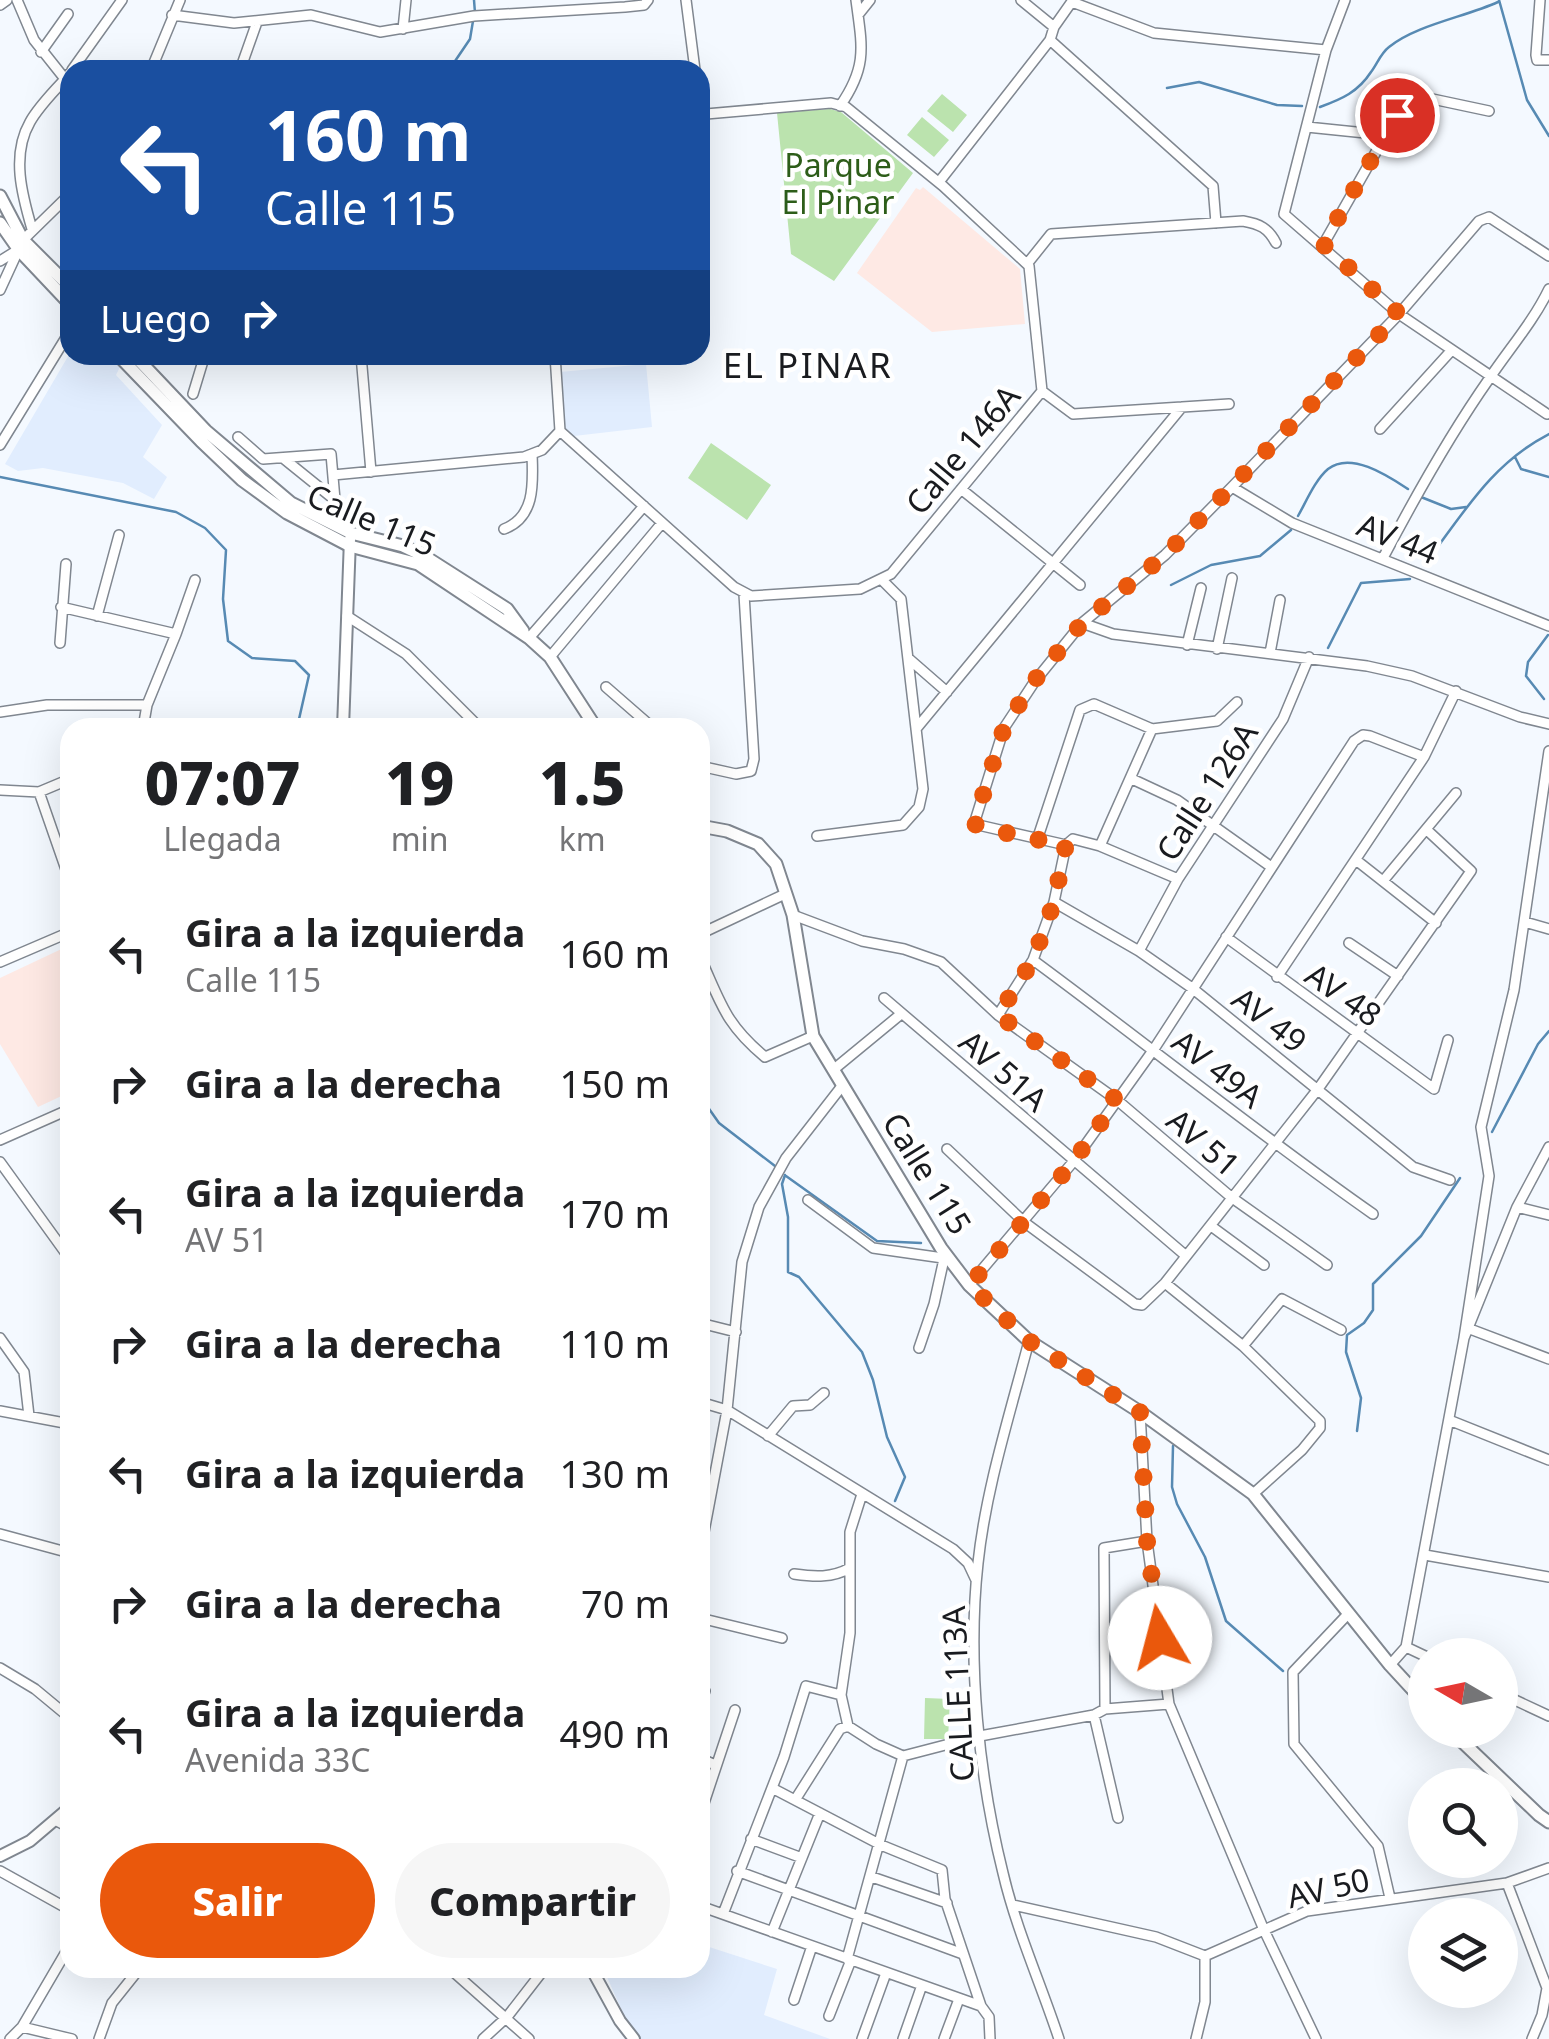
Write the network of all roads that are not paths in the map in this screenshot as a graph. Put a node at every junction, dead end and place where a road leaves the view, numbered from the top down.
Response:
1 (7, 0) edge
2 (18, 0) edge
3 (122, 0) edge
4 (180, 0) edge
5 (406, 0) edge
6 (648, 0) edge
7 (686, 0) edge
8 (856, 0) edge
9 (870, 0) edge
10 (1020, 0) edge
11 (1345, 0) edge
12 (1540, 0) edge
13 (1073, 1) edge
14 (0, 5) edge
15 (68, 14) dead end
16 (172, 15) junction
17 (858, 15) junction
18 (257, 22) junction
19 (1054, 27) junction
20 (403, 30) junction
21 (1050, 40) junction
22 (1326, 50) junction
23 (41, 52) junction
24 (79, 60) edge
25 (155, 60) edge
26 (244, 60) edge
27 (693, 60) edge
28 (1549, 60) edge
29 (60, 67) edge
30 (60, 84) edge
31 (840, 106) junction
32 (1490, 112) dead end
33 (710, 114) edge
34 (1307, 126) junction
35 (1385, 135) junction
36 (939, 182) junction
37 (0, 196) edge
38 (60, 204) edge
39 (0, 223) edge
40 (1216, 223) junction
41 (24, 240) junction
42 (1276, 243) dead end
43 (1323, 244) junction
44 (1549, 256) edge
45 (1, 258) edge
46 (1027, 264) junction
47 (60, 277) edge
48 (0, 290) edge
49 (60, 290) edge
50 (1549, 290) edge
51 (1399, 314) junction
52 (60, 347) edge
53 (1450, 352) junction
54 (128, 365) edge
55 (143, 365) edge
56 (202, 365) edge
57 (362, 365) edge
58 (556, 365) edge
59 (1490, 378) junction
60 (1042, 392) junction
61 (193, 394) dead end
62 (1230, 404) dead end
63 (1182, 407) junction
64 (1547, 414) edge
65 (1380, 429) dead end
66 (560, 431) junction
67 (238, 437) dead end
68 (0, 444) edge
69 (532, 454) junction
70 (284, 458) junction
71 (370, 472) junction
72 (333, 476) junction
73 (1232, 488) junction
74 (961, 489) junction
75 (644, 506) junction
76 (662, 523) junction
77 (504, 528) dead end
78 (118, 535) dead end
79 (350, 539) junction
80 (1383, 558) junction
81 (1053, 563) junction
82 (66, 564) dead end
83 (1232, 578) dead end
84 (881, 579) junction
85 (195, 580) dead end
86 (1080, 585) dead end
87 (1201, 588) dead end
88 (744, 594) junction
89 (1280, 600) dead end
90 (60, 607) junction
91 (97, 616) junction
92 (347, 616) junction
93 (1082, 623) junction
94 (1549, 626) edge
95 (176, 634) junction
96 (529, 638) junction
97 (60, 643) dead end
98 (1187, 645) junction
99 (1217, 649) junction
100 (1270, 653) junction
101 (550, 657) junction
102 (1309, 657) junction
103 (908, 658) junction
104 (606, 687) dead end
105 (1456, 691) junction
106 (947, 692) junction
107 (1237, 702) dead end
108 (147, 706) junction
109 (0, 712) edge
110 (145, 718) edge
111 (344, 718) edge
112 (470, 718) edge
113 (590, 718) edge
114 (642, 718) edge
115 (1549, 724) edge
116 (916, 729) junction
117 (1152, 729) junction
118 (1549, 752) edge
119 (1424, 758) junction
120 (710, 768) edge
121 (1132, 779) junction
122 (60, 783) edge
123 (0, 790) edge
124 (38, 792) junction
125 (1456, 793) dead end
126 (1212, 827) junction
127 (710, 828) edge
128 (1428, 831) junction
129 (816, 836) dead end
130 (1037, 840) junction
131 (1066, 844) junction
132 (1100, 846) junction
133 (60, 854) edge
134 (1356, 860) junction
135 (1270, 866) junction
136 (1178, 880) junction
137 (1383, 881) junction
138 (785, 894) junction
139 (1054, 902) junction
140 (793, 915) junction
141 (1525, 922) junction
142 (1436, 923) junction
143 (710, 929) edge
144 (1549, 929) edge
145 (60, 936) edge
146 (1226, 937) junction
147 (1349, 942) dead end
148 (1140, 951) junction
149 (1033, 960) junction
150 (0, 962) edge
151 (1398, 976) junction
152 (1277, 977) junction
153 (710, 980) edge
154 (1192, 988) junction
155 (884, 998) dead end
156 (902, 1014) junction
157 (998, 1015) junction
158 (1357, 1034) junction
159 (813, 1036) junction
160 (1448, 1040) dead end
161 (1154, 1049) junction
162 (833, 1070) junction
163 (842, 1086) junction
164 (1318, 1089) junction
165 (1117, 1100) junction
166 (60, 1113) edge
167 (0, 1140) edge
168 (1273, 1144) junction
169 (1549, 1147) edge
170 (947, 1149) dead end
171 (0, 1162) edge
172 (1073, 1162) junction
173 (1450, 1180) dead end
174 (1231, 1198) junction
175 (808, 1200) dead end
176 (1517, 1207) junction
177 (1373, 1214) dead end
178 (1549, 1215) edge
179 (1024, 1222) junction
180 (1211, 1226) junction
181 (60, 1245) edge
182 (1185, 1255) junction
183 (947, 1259) junction
184 (1264, 1265) dead end
185 (1326, 1265) dead end
186 (1165, 1283) junction
187 (970, 1285) junction
188 (710, 1326) edge
189 (1340, 1330) dead end
190 (736, 1332) junction
191 (1467, 1334) junction
192 (0, 1338) edge
193 (1029, 1341) junction
194 (1243, 1346) junction
195 (919, 1348) dead end
196 (1549, 1359) edge
197 (824, 1393) dead end
198 (710, 1405) edge
199 (727, 1410) junction
200 (0, 1411) edge
201 (1140, 1412) junction
202 (29, 1416) junction
203 (1449, 1420) junction
204 (60, 1422) edge
205 (768, 1436) junction
206 (1549, 1460) edge
207 (862, 1494) junction
208 (1253, 1494) junction
209 (710, 1500) edge
210 (0, 1534) edge
211 (1147, 1541) junction
212 (60, 1549) edge
213 (1425, 1555) junction
214 (850, 1568) junction
215 (794, 1574) dead end
216 (1549, 1577) edge
217 (976, 1581) junction
218 (1348, 1614) junction
219 (710, 1620) edge
220 (782, 1638) dead end
221 (1406, 1647) joint
222 (1390, 1666) junction
223 (0, 1668) edge
224 (1408, 1685) edge
225 (841, 1695) junction
226 (1518, 1701) edge
227 (1169, 1704) junction
228 (1105, 1708) junction
229 (60, 1709) edge
230 (735, 1710) dead end
231 (1094, 1716) junction
232 (1549, 1716) edge
233 (848, 1726) junction
234 (980, 1736) junction
235 (1469, 1748) edge
236 (903, 1756) junction
237 (710, 1763) edge
238 (715, 1765) junction
239 (710, 1784) edge
240 (772, 1788) junction
241 (795, 1800) junction
242 (820, 1813) junction
243 (60, 1816) edge
244 (1118, 1818) dead end
245 (55, 1820) junction
246 (1549, 1822) edge
247 (60, 1823) edge
248 (751, 1839) junction
249 (881, 1845) junction
250 (0, 1856) edge
251 (802, 1858) junction
252 (1549, 1868) edge
253 (0, 1871) edge
254 (737, 1871) junction
255 (872, 1877) junction
256 (1507, 1883) junction
257 (788, 1890) junction
258 (1390, 1898) junction
259 (947, 1903) junction
260 (60, 1904) edge
261 (1014, 1906) junction
262 (710, 1910) edge
263 (722, 1914) junction
264 (860, 1917) junction
265 (1264, 1930) junction
266 (772, 1932) junction
267 (812, 1946) junction
268 (963, 1954) junction
269 (1205, 1956) junction
270 (849, 1960) junction
271 (60, 1961) edge
272 (1549, 1962) edge
273 (1540, 1970) junction
274 (886, 1972) junction
275 (132, 1978) edge
276 (462, 1978) edge
277 (537, 1978) edge
278 (596, 1978) edge
279 (922, 1986) junction
280 (959, 1999) junction
281 (794, 2000) dead end
282 (981, 2006) junction
283 (829, 2016) dead end
284 (507, 2017) junction
285 (22, 2027) junction
286 (10, 2039) edge
287 (72, 2039) edge
288 (99, 2039) edge
289 (483, 2039) edge
290 (528, 2039) edge
291 (634, 2039) edge
292 (862, 2039) edge
293 (903, 2039) edge
294 (944, 2039) edge
295 (990, 2039) edge
296 (1059, 2039) edge
297 (1196, 2039) edge
298 (1316, 2039) edge
299 (1532, 2039) edge

1 - 14 street
2 - 23 street
3 - 24 street
4 - 16 street
5 - 20 street
6 - 20 street
7 - 27 street
8 - 17 street
9 - 17 street
10 - 19 street
11 - 22 street
12 - 28 street
13 - 19 street
13 - 22 street
15 - 23 street
16 - 18 street
16 - 25 street
17 - 31 street
18 - 20 street
18 - 26 street
19 - 21 street
21 - 36 street
21 - 40 street
22 - 34 street
23 - 29 street
30 - 41 street
31 - 33 street
31 - 36 street
32 - 35 street
34 - 35 street
34 - 43 street
35 - 43 street
36 - 46 street
37 - 41 main road
38 - 41 street
39 - 41 main road
40 - 42 street
40 - 46 street
41 - 45 street
41 - 47 main road
41 - 48 street
41 - 49 main road
43 - 51 street
44 - 51 street
46 - 60 street, Calle 146A
50 - 59 street
51 - 53 street
51 - 73 street
52 - 68 street
53 - 59 street
53 - 65 street
54 - 79 main road, Calle 115
55 - 79 main road, Calle 115
56 - 61 street
57 - 71 street
58 - 66 street
59 - 64 street
59 - 80 street
60 - 63 street
60 - 74 street, Calle 146A
62 - 63 street
63 - 81 street
66 - 69 street
66 - 75 street
67 - 70 street
69 - 71 street
69 - 77 street
70 - 72 street
70 - 72 street
71 - 72 street
73 - 80 street, AV 44
73 - 93 street
74 - 81 street
74 - 84 street, Calle 146A
75 - 76 street
75 - 96 street
76 - 88 street
76 - 101 street
78 - 91 street
79 - 92 street
79 - 96 main road, Calle 115
80 - 94 street, AV 44
81 - 86 street
81 - 106 street
82 - 90 street
83 - 99 street
84 - 88 street
84 - 103 street
85 - 95 street
87 - 98 street
88 - 120 street
89 - 100 street
90 - 91 street
90 - 97 street
91 - 95 street
92 - 111 street
92 - 112 street
93 - 98 street
93 - 130 street
95 - 108 street
96 - 101 main road, Calle 115
98 - 99 street
99 - 100 street
100 - 102 street
101 - 113 main road, Calle 115
102 - 105 street
102 - 126 street, Calle 126A
103 - 106 street
103 - 116 street
104 - 114 street
105 - 115 street
105 - 119 street
106 - 116 street
107 - 117 street
108 - 109 street
108 - 110 street
116 - 129 street
117 - 121 street
117 - 130 street
118 - 141 street
119 - 134 street
119 - 135 street
121 - 126 street
121 - 132 street
122 - 124 street
123 - 124 street
124 - 133 street
125 - 128 street
126 - 135 street
126 - 136 street, Calle 126A
127 - 138 main road, Calle 115
128 - 137 street
128 - 142 street
130 - 131 street
131 - 132 street
131 - 139 street
132 - 136 street
134 - 137 street
134 - 152 street
135 - 146 street
136 - 148 street, Calle 126A
137 - 142 street
138 - 140 main road, Calle 115
138 - 143 street
139 - 148 street, AV 49
139 - 149 street
140 - 157 street, AV 51
140 - 159 main road, Calle 115
141 - 144 street
141 - 191 street
142 - 151 street
145 - 150 street
146 - 152 street, AV 48
146 - 154 street
147 - 151 street
148 - 154 street, AV 49
149 - 157 street
149 - 161 street, AV 49A
151 - 158 street
152 - 158 street, AV 48
153 - 159 street
154 - 161 street
154 - 164 street, AV 49
155 - 156 street, AV 51A
156 - 162 street
156 - 172 street, AV 51A
157 - 165 street, AV 51
158 - 160 street, AV 48
158 - 164 street
159 - 162 main road, Calle 115
161 - 165 street
161 - 168 street, AV 49A
162 - 163 main road, Calle 115
163 - 183 main road, Calle 115
163 - 190 street
164 - 168 street
164 - 173 street, AV 49
165 - 172 street
165 - 174 street, AV 51
166 - 167 street
168 - 174 street
168 - 177 street, AV 49A
169 - 176 street
170 - 179 street
171 - 181 street
172 - 179 street
172 - 182 street, AV 51A
174 - 180 street
174 - 185 street, AV 51
175 - 183 street
176 - 178 street
176 - 191 street
179 - 186 street
179 - 187 street
180 - 182 street
180 - 184 street
182 - 186 street
183 - 187 main road, Calle 115
183 - 195 street
186 - 194 street
187 - 193 main road, Calle 115
188 - 190 street
189 - 194 street
190 - 199 street
191 - 196 street
191 - 203 street
192 - 202 street
193 - 201 main road, Calle 115
193 - 217 street, CALLE 113A
194 - 208 street
197 - 205 street
198 - 199 street
199 - 205 street
199 - 209 street
200 - 202 street
201 - 208 main road, Calle 115
201 - 211 street
202 - 204 street
203 - 206 street
203 - 213 street
205 - 207 street
207 - 214 street
207 - 217 street
208 - 218 main road, Calle 115
210 - 212 street
211 - 227 street
211 - 228 street
213 - 216 street
213 - 221 street
214 - 215 street
214 - 225 street
217 - 234 street, CALLE 113A
218 - 222 main road, Calle 115
218 - 258 street
219 - 220 street
221 - 222 street
222 - 224 main road, Calle 115
223 - 229 street
225 - 233 street
225 - 240 street
226 - 232 street
227 - 228 street
227 - 265 street
228 - 231 street
230 - 238 street
231 - 234 street
231 - 244 street
233 - 236 street
233 - 241 street
234 - 236 street
234 - 261 street, CALLE 113A
235 - 246 main road
236 - 249 street
237 - 238 street
238 - 239 street
240 - 241 street
240 - 248 street
241 - 242 street
242 - 249 street
242 - 251 street
243 - 245 street
245 - 247 street
245 - 250 street
248 - 251 street
248 - 254 street
249 - 255 street
249 - 259 street
251 - 257 street
252 - 256 street, AV 50
253 - 260 street
254 - 257 street
254 - 263 street
255 - 259 street
255 - 264 street
256 - 258 street, AV 50
256 - 273 street
257 - 264 street
257 - 266 street
258 - 265 street, AV 50
259 - 268 street
261 - 269 street
261 - 296 street, CALLE 113A
262 - 263 street
263 - 266 street
264 - 268 street
264 - 270 street
265 - 269 street, AV 50
265 - 298 street
266 - 267 street
267 - 270 street
267 - 281 street
268 - 282 street
269 - 297 street
270 - 274 street
270 - 283 street
271 - 285 street
272 - 273 street
273 - 299 street
274 - 279 street
274 - 292 street
275 - 288 street
276 - 284 street
277 - 284 street
278 - 291 street
279 - 280 street
279 - 293 street
280 - 282 street
280 - 294 street
282 - 295 street
284 - 289 street
284 - 290 street
285 - 286 street
285 - 287 street

